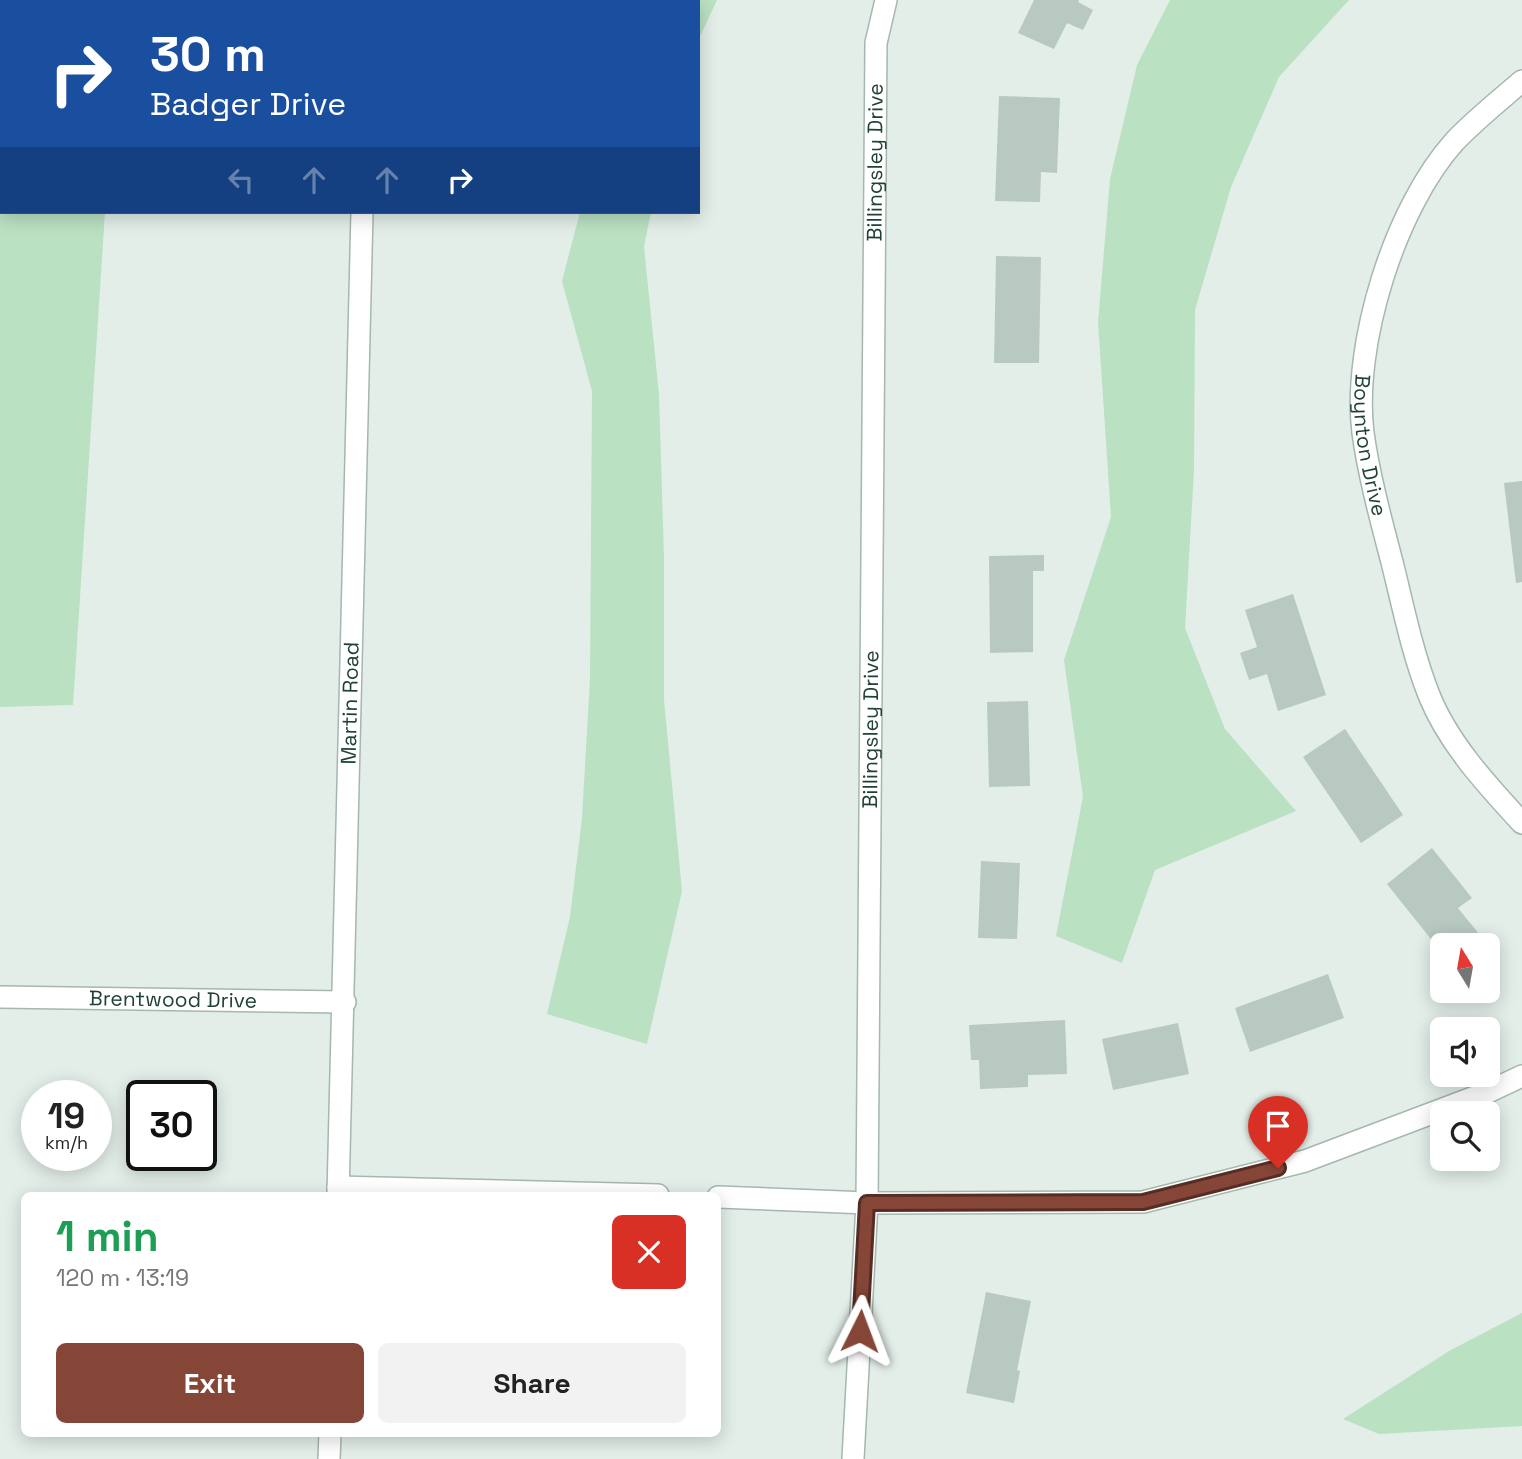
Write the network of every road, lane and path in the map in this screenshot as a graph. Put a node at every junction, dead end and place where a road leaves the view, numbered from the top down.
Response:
1 (886, 0) edge
2 (1522, 81) edge
3 (362, 214) edge
4 (1522, 823) edge
5 (0, 997) edge
6 (345, 1002) junction
7 (1522, 1076) edge
8 (338, 1191) edge
9 (418, 1192) edge
10 (721, 1197) edge
11 (867, 1203) junction
12 (330, 1437) edge
13 (329, 1459) edge
14 (853, 1459) edge

1 - 11 street, Billingsley Drive
2 - 4 street, Boynton Drive
3 - 6 street, Martin Road
5 - 6 street, Brentwood Drive
6 - 8 street, Martin Road
7 - 11 street
8 - 9 street
10 - 11 street
11 - 14 street, Billingsley Drive
12 - 13 street

